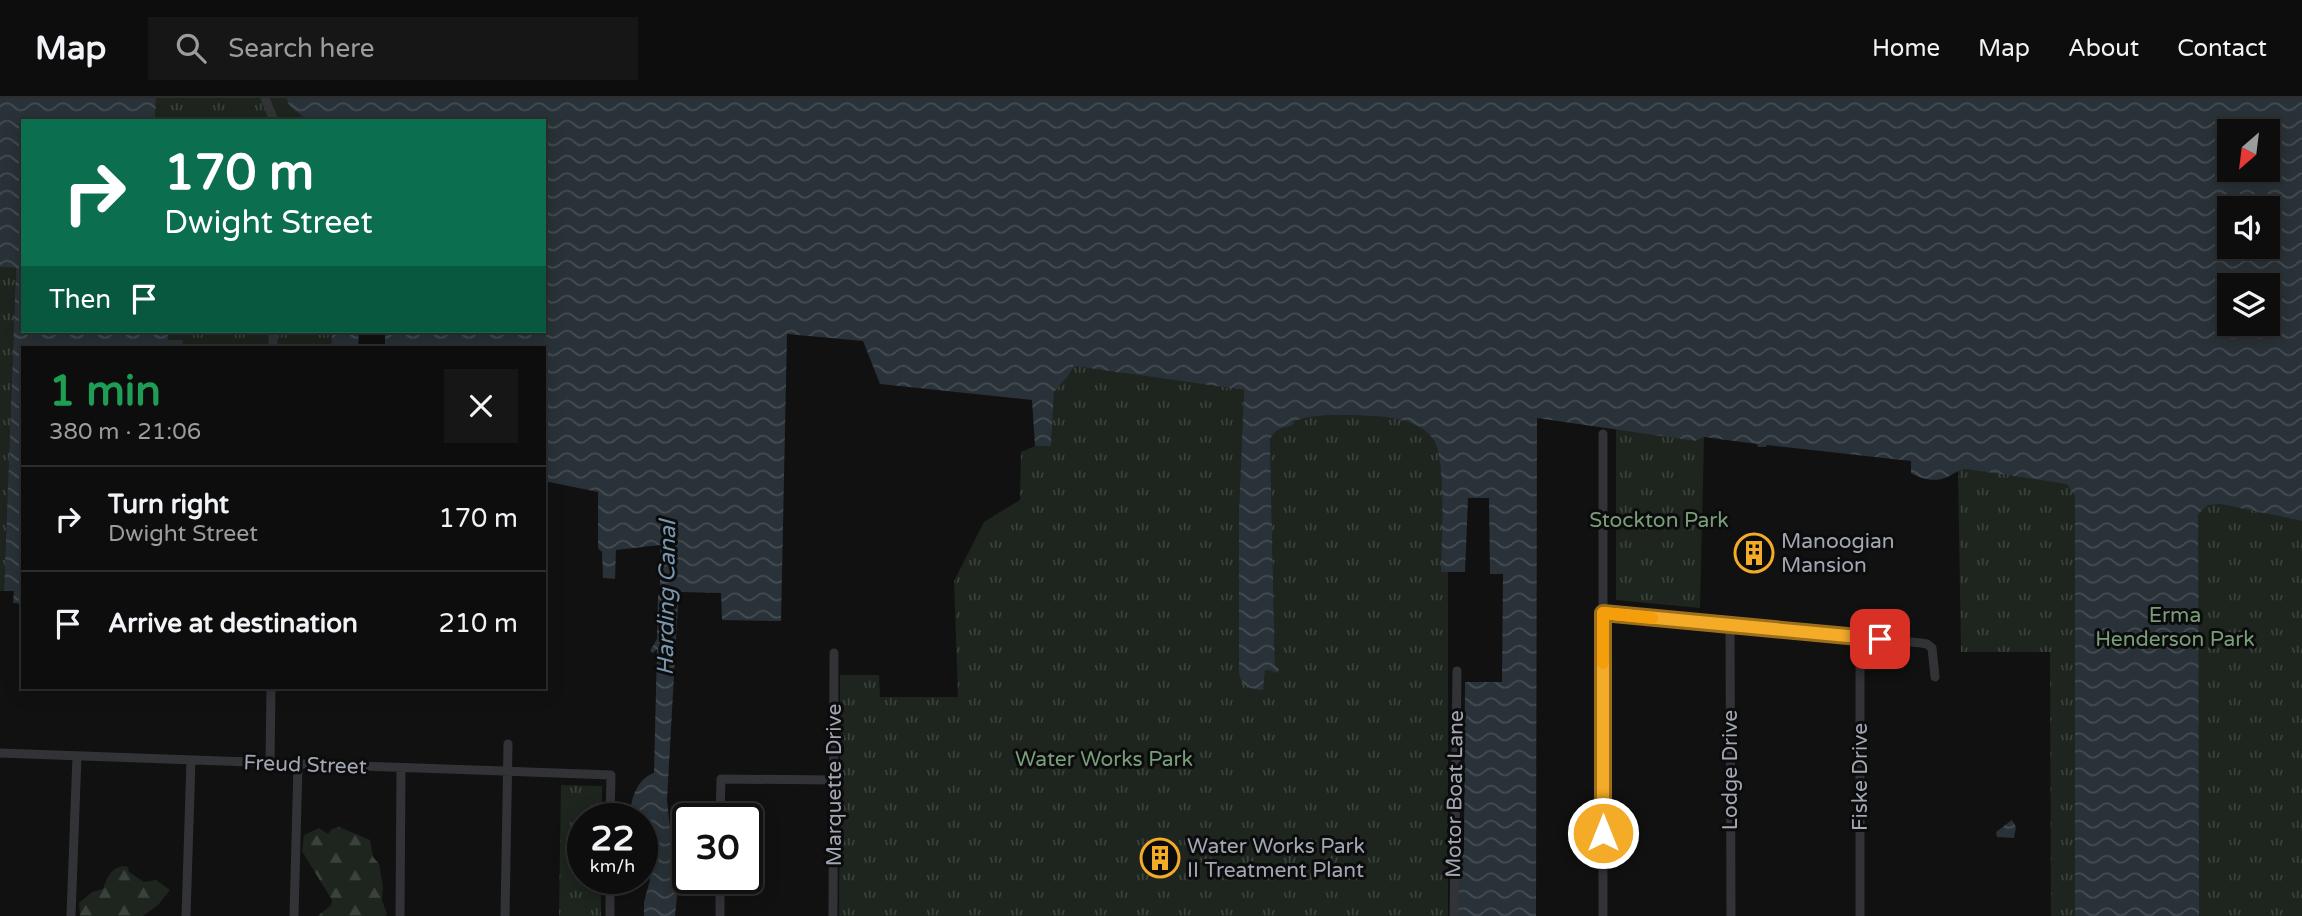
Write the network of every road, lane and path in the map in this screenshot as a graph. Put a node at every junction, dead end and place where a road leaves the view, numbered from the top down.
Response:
1 (265, 98) edge
2 (274, 119) edge
3 (1603, 434) dead end
4 (1603, 613) junction
5 (1730, 625) junction
6 (1860, 637) junction
7 (834, 653) dead end
8 (1457, 671) dead end
9 (1935, 677) dead end
10 (271, 689) edge
11 (508, 744) dead end
12 (0, 753) edge
13 (77, 756) junction
14 (191, 761) junction
15 (270, 763) junction
16 (298, 764) junction
17 (401, 769) junction
18 (507, 771) junction
19 (834, 780) junction
20 (610, 803) edge
21 (720, 803) edge
22 (610, 894) edge
23 (720, 894) edge
24 (71, 916) edge
25 (186, 916) edge
26 (294, 916) edge
27 (400, 916) edge
28 (505, 916) edge
29 (610, 916) edge
30 (720, 916) edge
31 (833, 916) edge
32 (1454, 916) edge
33 (1603, 916) edge
34 (1731, 916) edge
35 (1860, 916) edge

1 - 2 street
3 - 4 street
4 - 5 street
4 - 33 street
5 - 6 street
5 - 34 street, Lodge Drive
6 - 9 street
6 - 35 street, Fiske Drive
7 - 19 street, Marquette Drive
8 - 32 street, Motor Boat Lane
10 - 15 street
11 - 18 street
12 - 13 street, Freud Street
13 - 14 street, Freud Street
13 - 24 street
14 - 15 street, Freud Street
14 - 25 street
15 - 16 street, Freud Street
16 - 17 street, Freud Street
16 - 26 street
17 - 18 street, Freud Street
17 - 27 street
18 - 20 street, Freud Street
18 - 28 street
19 - 21 street
19 - 31 street, Marquette Drive
22 - 29 street
23 - 30 street

